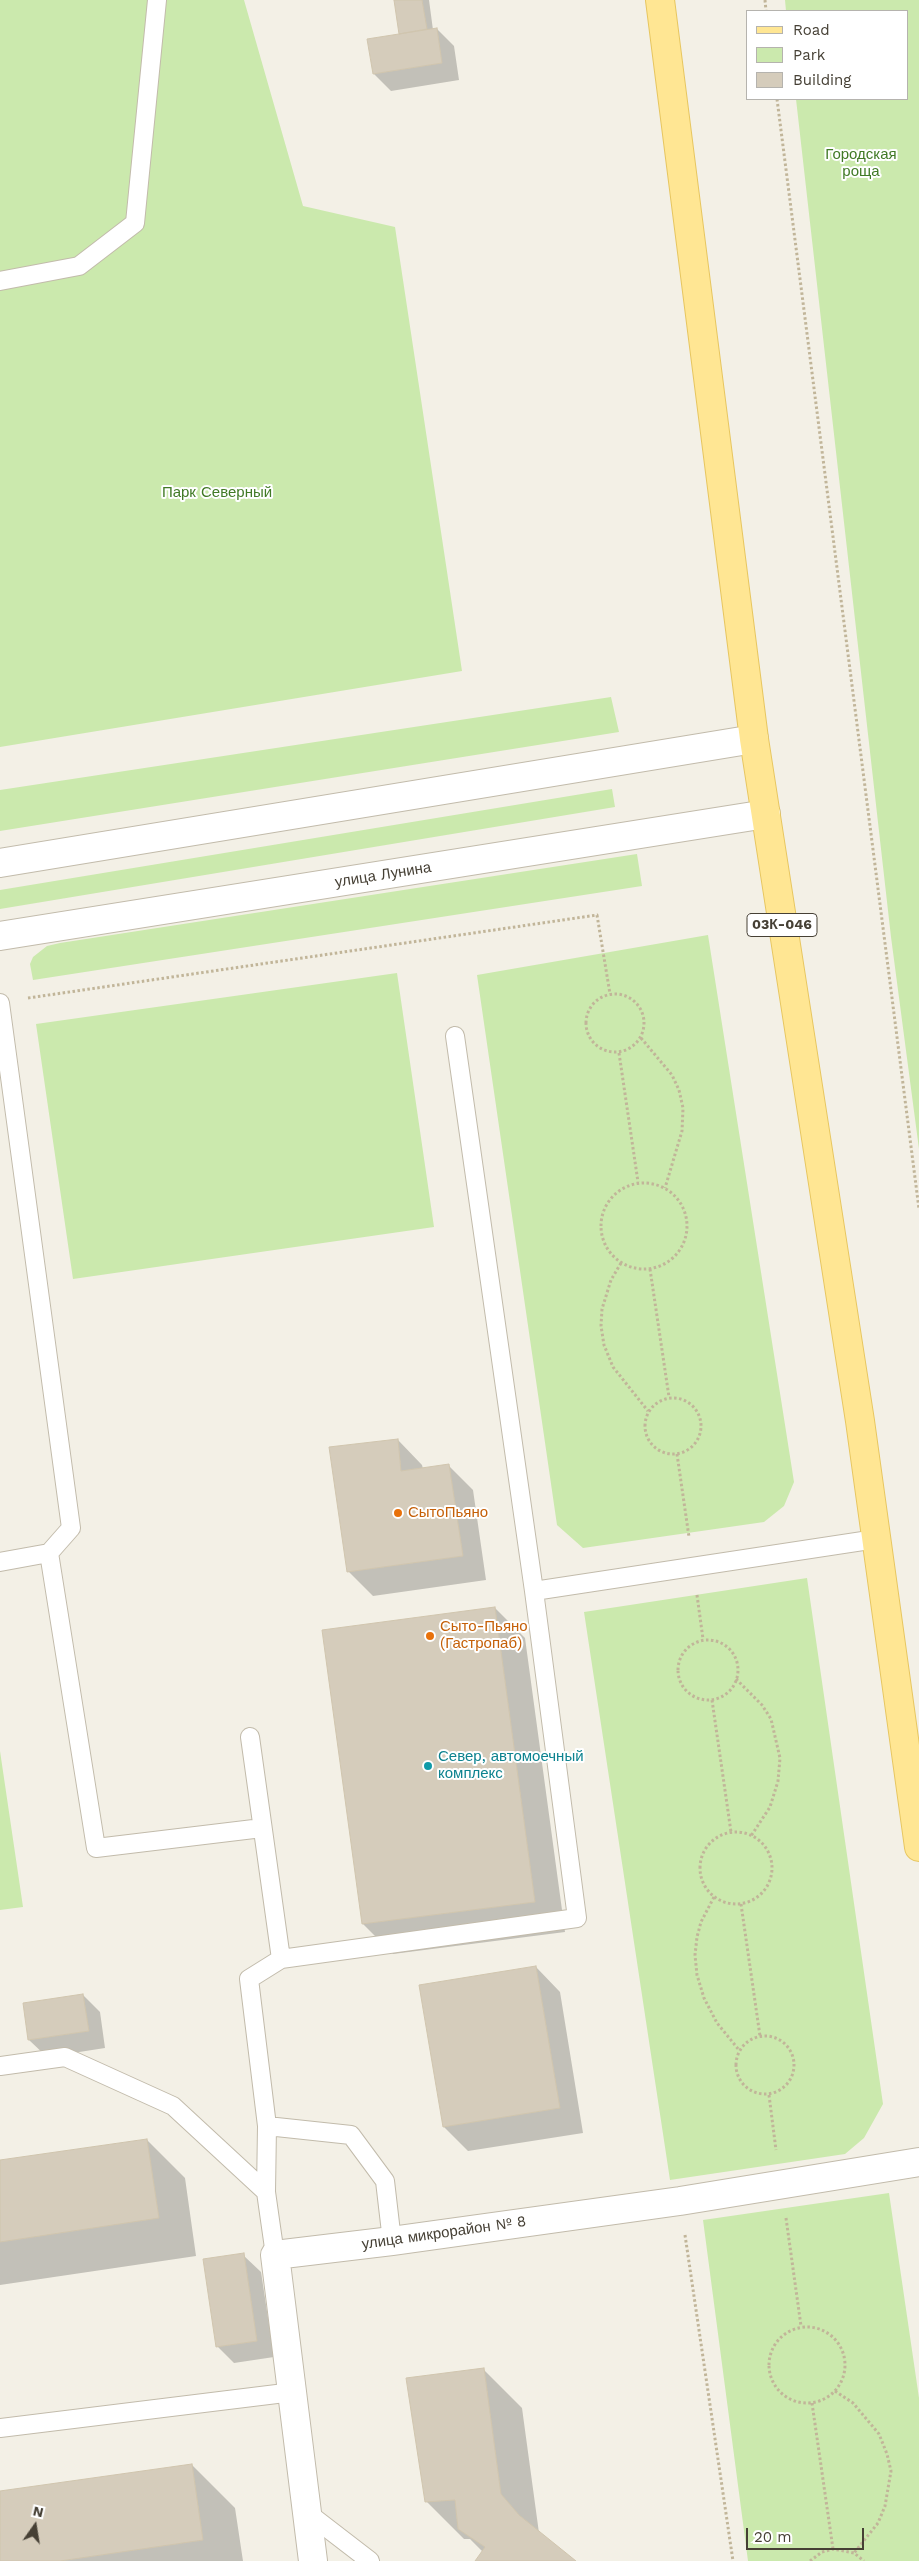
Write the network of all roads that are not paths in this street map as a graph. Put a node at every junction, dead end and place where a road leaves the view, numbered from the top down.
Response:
1 (157, 0) edge
2 (660, 0) edge
3 (0, 281) edge
4 (754, 739) junction
5 (766, 814) junction
6 (0, 863) edge
7 (0, 936) edge
8 (0, 1003) edge
9 (455, 1036) dead end
10 (876, 1539) junction
11 (49, 1553) junction
12 (0, 1562) edge
13 (534, 1591) junction
14 (250, 1737) dead end
15 (262, 1828) junction
16 (919, 1847) edge
17 (281, 1960) junction
18 (0, 2066) edge
19 (266, 2126) junction
20 (919, 2162) edge
21 (266, 2192) junction
22 (392, 2241) junction
23 (275, 2254) junction
24 (292, 2392) junction
25 (0, 2428) edge
26 (309, 2514) junction
27 (313, 2561) edge
28 (370, 2561) edge

1 - 3 lane
2 - 4 main road, 03К-046
4 - 5 main road, 03К-046
4 - 6 street
5 - 7 street, улица Лунина
5 - 10 main road, 03К-046
8 - 11 lane
9 - 13 lane
10 - 13 lane
10 - 16 main road, 03К-046
11 - 12 lane
11 - 15 lane
13 - 17 lane
14 - 15 lane
15 - 17 lane
17 - 19 lane
18 - 21 lane
19 - 21 lane
19 - 22 lane
20 - 22 street, улица микрорайон № 8
21 - 23 lane
22 - 23 street, улица микрорайон № 8
23 - 24 street
24 - 25 lane
24 - 26 street
26 - 27 street
26 - 28 lane

